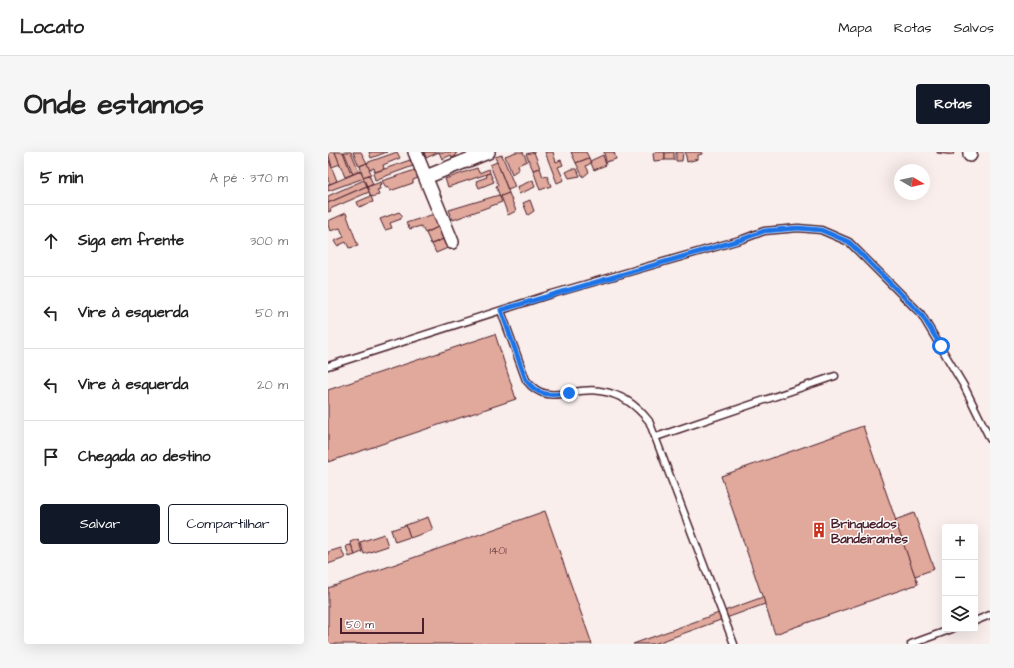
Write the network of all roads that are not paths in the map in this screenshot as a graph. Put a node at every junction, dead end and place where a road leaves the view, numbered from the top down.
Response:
1 (415, 152) edge
2 (488, 152) edge
3 (426, 177) junction
4 (452, 242) dead end
5 (501, 310) junction
6 (328, 366) edge
7 (835, 376) dead end
8 (656, 437) junction
9 (990, 439) edge
10 (990, 615) edge
11 (978, 620) edge
12 (944, 632) edge
13 (734, 644) edge
14 (911, 644) edge

1 - 3 street
2 - 3 street
3 - 4 street
5 - 6 lane
5 - 8 lane
5 - 9 lane
7 - 8 lane
8 - 13 lane
10 - 11 lane
12 - 14 lane

